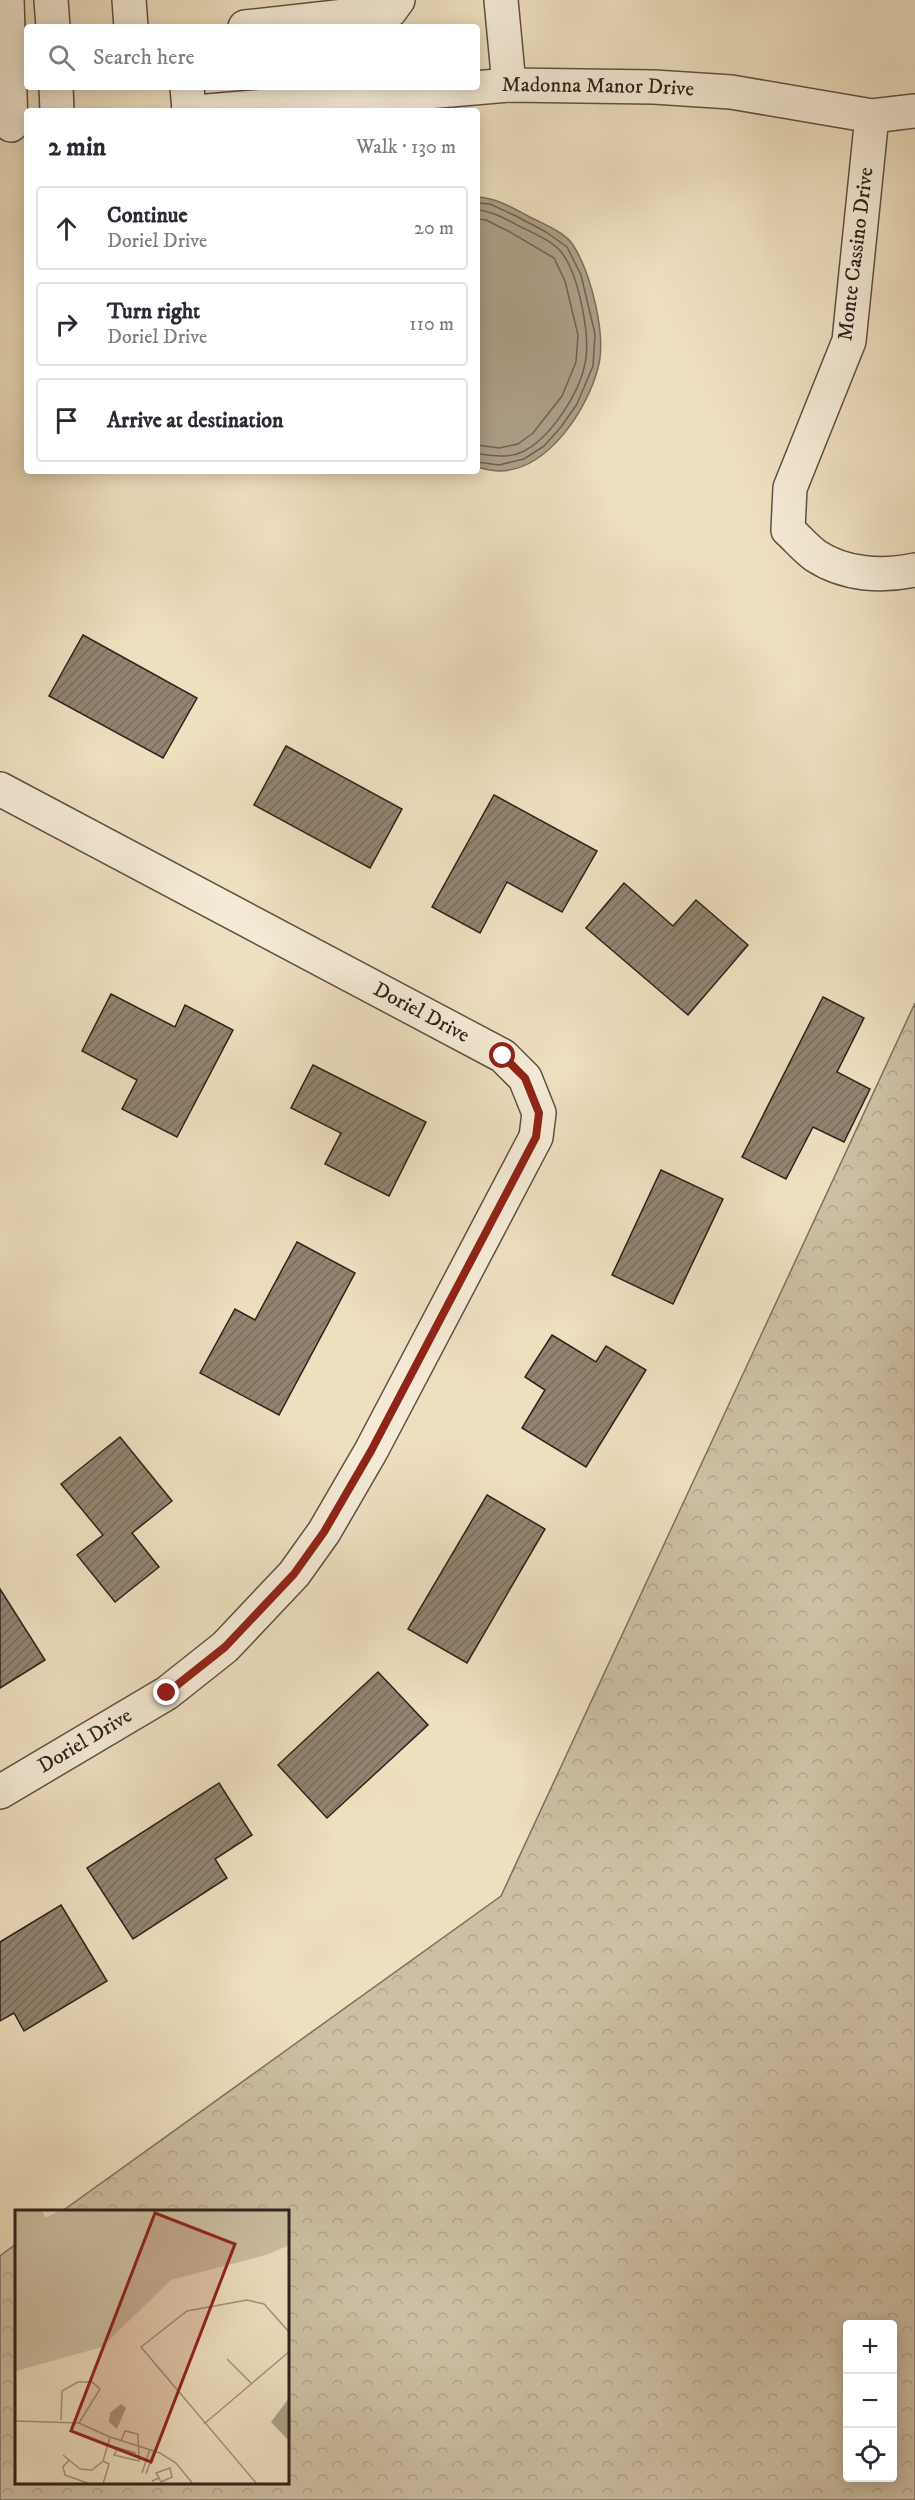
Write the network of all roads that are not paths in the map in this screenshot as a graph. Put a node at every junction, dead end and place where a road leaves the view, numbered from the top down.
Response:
1 (7, 0) edge
2 (51, 0) edge
3 (129, 0) edge
4 (398, 0) edge
5 (501, 0) edge
6 (53, 24) edge
7 (131, 24) edge
8 (273, 24) edge
9 (510, 85) junction
10 (480, 89) edge
11 (56, 90) edge
12 (187, 90) edge
13 (476, 90) edge
14 (388, 103) edge
15 (57, 108) edge
16 (189, 108) edge
17 (275, 108) edge
18 (915, 111) edge
19 (872, 116) junction
20 (13, 125) edge
21 (915, 570) edge
22 (0, 789) edge
23 (0, 1792) edge

1 - 20 street
2 - 6 street
3 - 7 street
4 - 8 street
5 - 9 street
9 - 10 street, Madonna Manor Drive
9 - 19 street, Madonna Manor Drive
11 - 15 street
12 - 16 street
13 - 14 street, Madonna Manor Drive
14 - 17 street, Madonna Manor Drive
18 - 19 street, Madonna Manor Drive
19 - 21 street, Monte Cassino Drive
22 - 23 street, Doriel Drive

